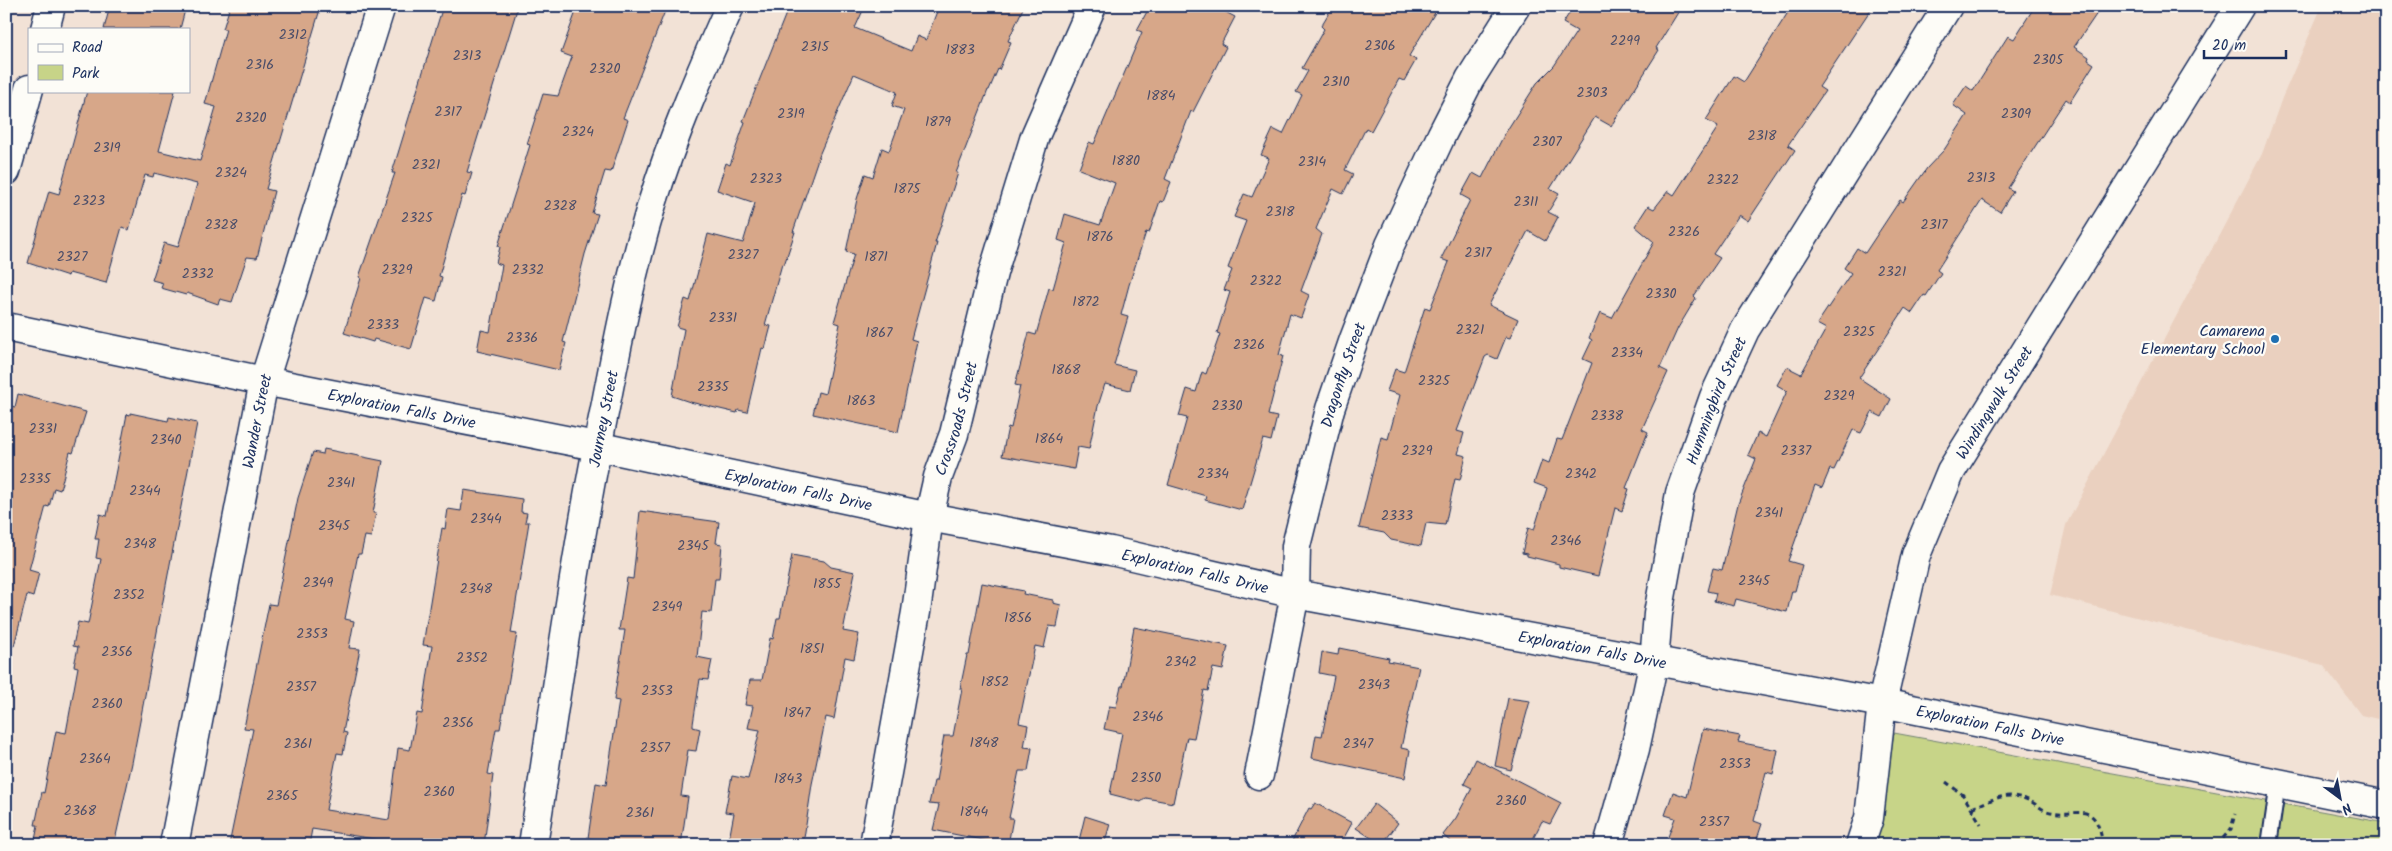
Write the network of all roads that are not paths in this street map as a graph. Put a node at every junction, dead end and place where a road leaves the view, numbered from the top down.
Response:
1 (51, 6) edge
2 (381, 6) edge
3 (730, 6) edge
4 (1092, 6) edge
5 (1516, 6) edge
6 (1948, 6) edge
7 (2240, 6) edge
8 (45, 28) edge
9 (28, 92) edge
10 (6, 171) edge
11 (6, 327) edge
12 (264, 381) junction
13 (596, 446) junction
14 (929, 517) junction
15 (1295, 594) junction
16 (1654, 661) junction
17 (1882, 703) junction
18 (1259, 775) dead end
19 (2278, 783) junction
20 (2386, 805) edge
21 (174, 845) edge
22 (533, 845) edge
23 (874, 845) edge
24 (1608, 845) edge
25 (1860, 845) edge
26 (2269, 845) edge

1 - 8 street
2 - 12 street, Wander Street
3 - 13 street, Journey Street
4 - 14 street, Crossroads Street
5 - 15 street, Dragonfly Street
6 - 16 street, Hummingbird Street
7 - 17 street, Windingwalk Street
9 - 10 street
11 - 12 street, Exploration Falls Drive
12 - 13 street, Exploration Falls Drive
12 - 21 street, Wander Street
13 - 14 street, Exploration Falls Drive
13 - 22 street, Journey Street
14 - 15 street, Exploration Falls Drive
14 - 23 street, Crossroads Street
15 - 16 street, Exploration Falls Drive
15 - 18 street, Dragonfly Street
16 - 17 street, Exploration Falls Drive
16 - 24 street, Hummingbird Street
17 - 19 street, Exploration Falls Drive
17 - 25 street, Windingwalk Street
19 - 20 street, Exploration Falls Drive
19 - 26 lane

